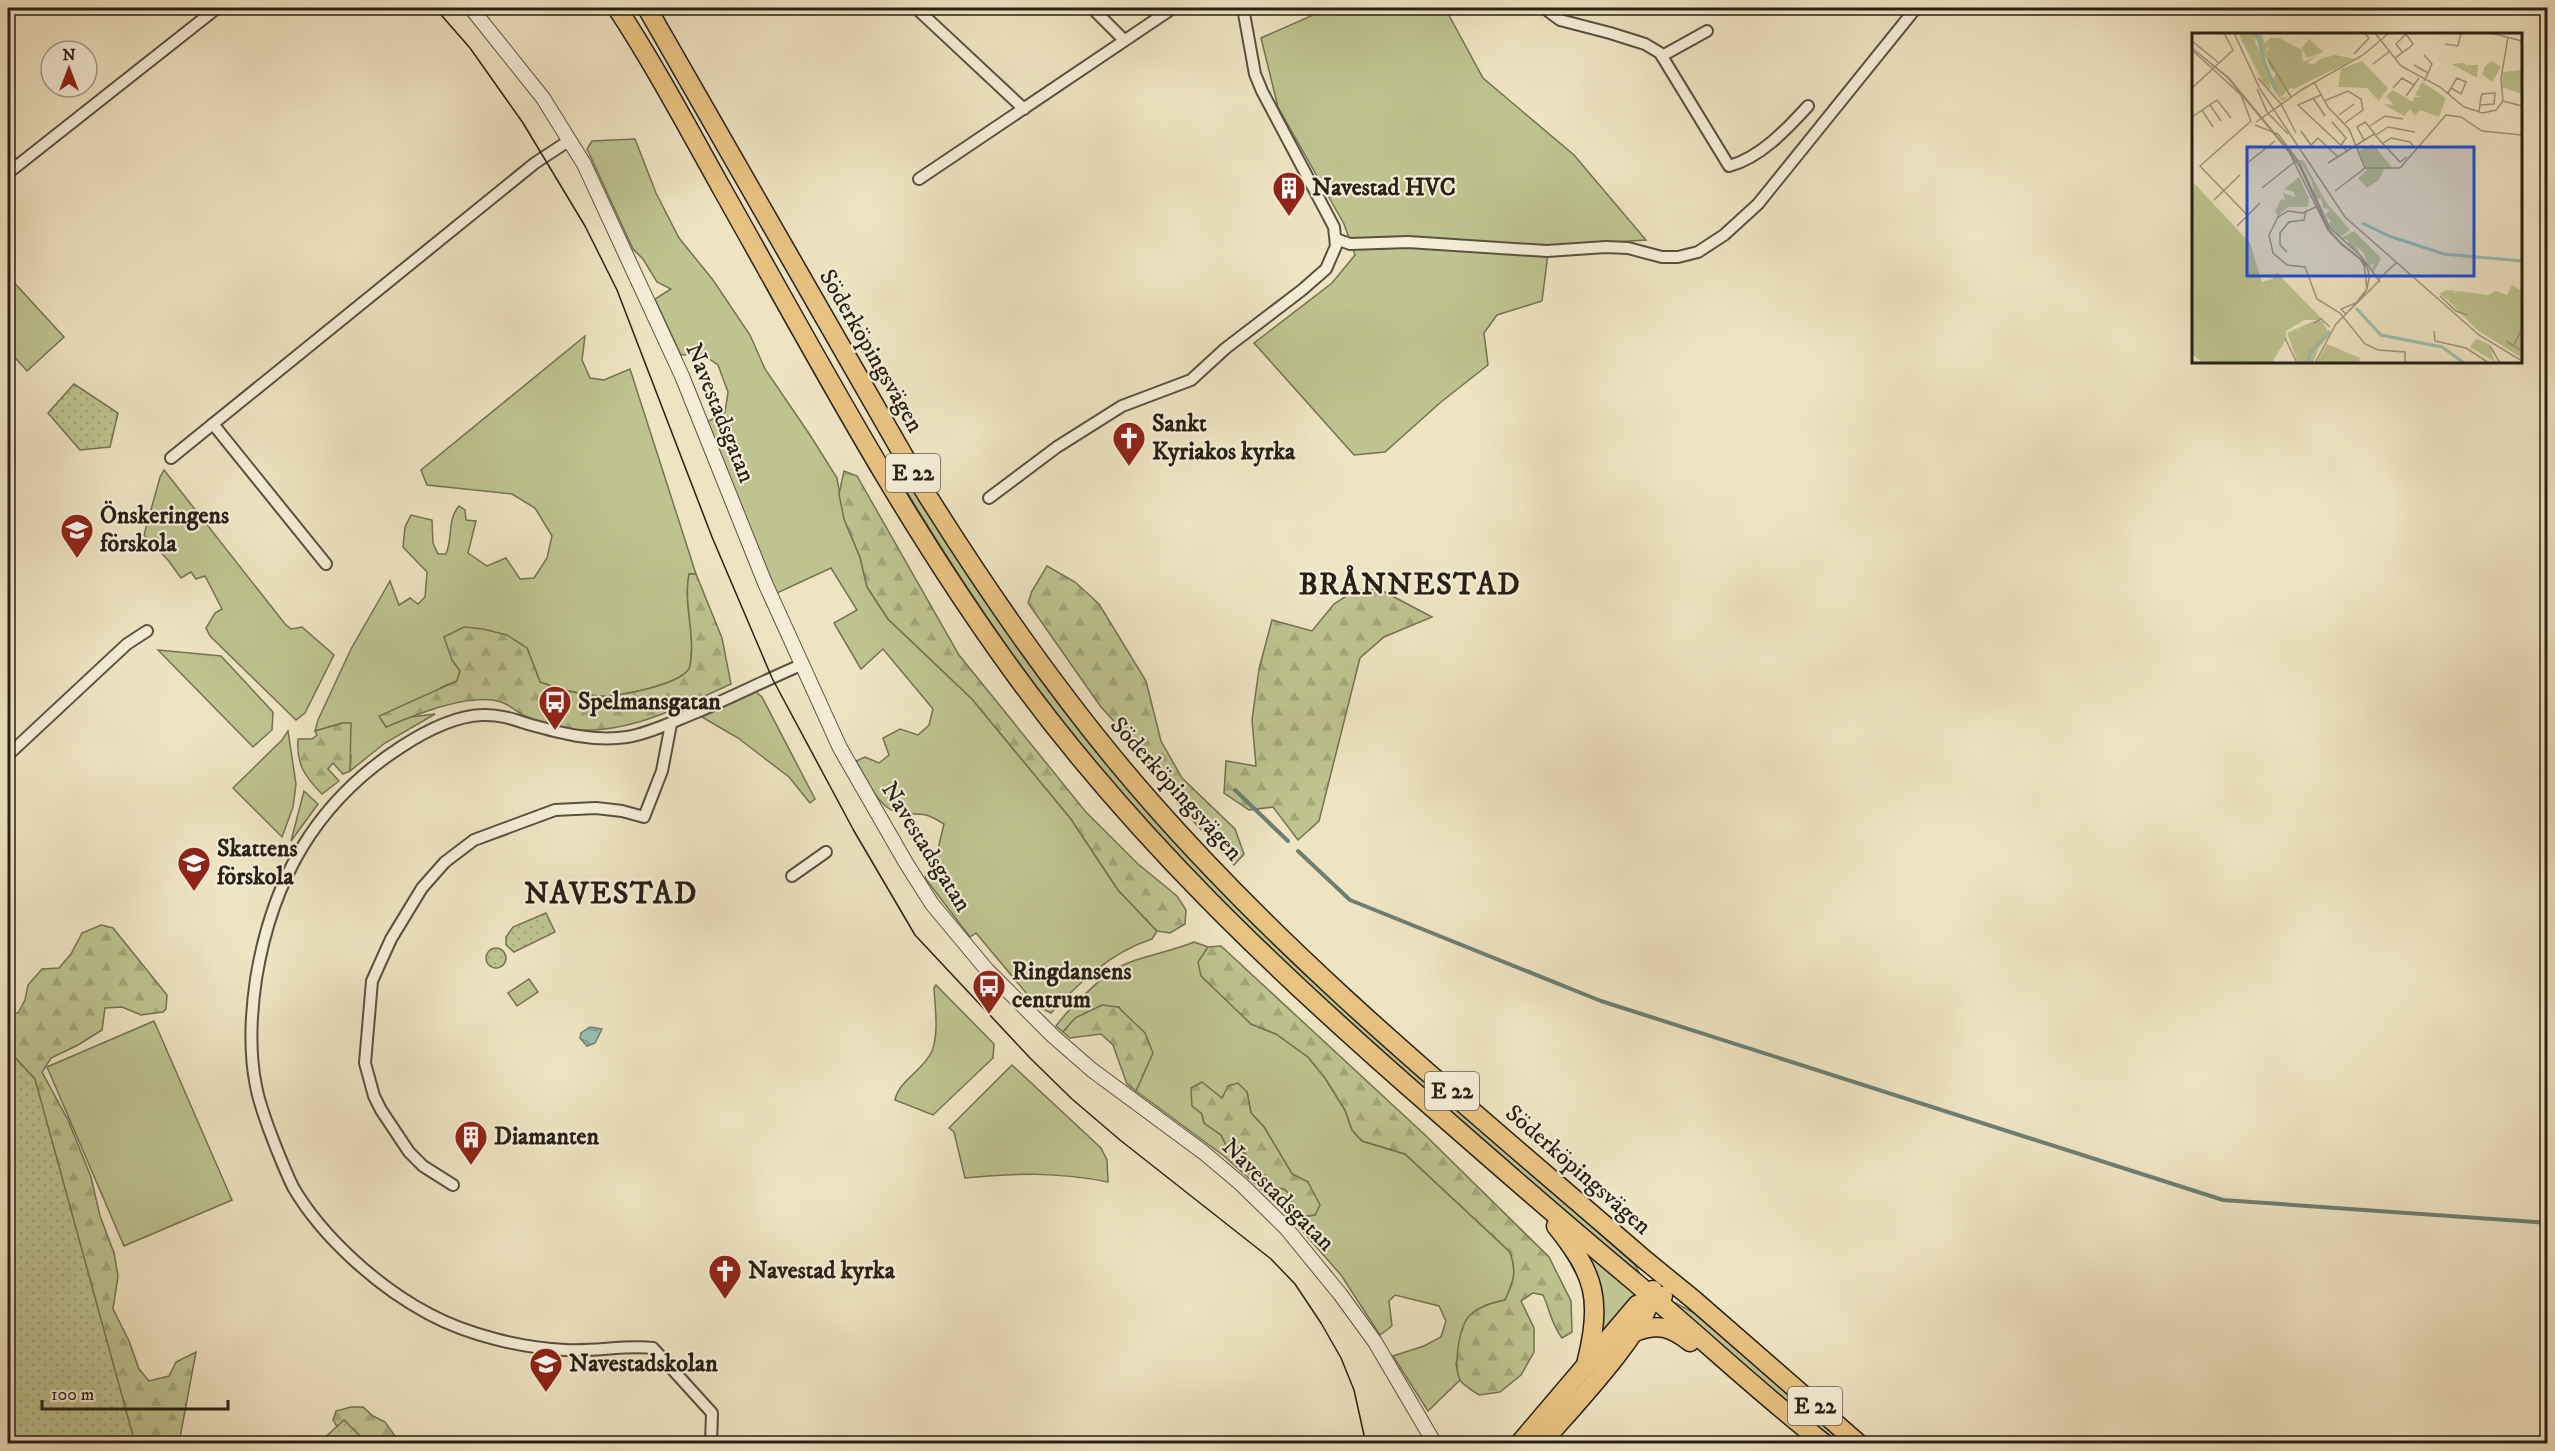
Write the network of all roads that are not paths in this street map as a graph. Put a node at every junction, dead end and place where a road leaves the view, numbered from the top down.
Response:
1 (217, 8) edge
2 (471, 8) edge
3 (647, 8) edge
4 (916, 8) edge
5 (1092, 8) edge
6 (1173, 8) edge
7 (1243, 8) edge
8 (1544, 8) edge
9 (1917, 8) edge
10 (619, 13) edge
11 (1707, 31) dead end
12 (1124, 40) junction
13 (1662, 56) junction
14 (1808, 106) dead end
15 (1024, 109) junction
16 (570, 140) junction
17 (8, 173) edge
18 (919, 179) dead end
19 (1336, 239) junction
20 (213, 424) junction
21 (171, 458) dead end
22 (989, 498) dead end
23 (326, 564) dead end
24 (147, 631) dead end
25 (801, 665) junction
26 (671, 723) junction
27 (8, 755) edge
28 (826, 852) dead end
29 (792, 876) dead end
30 (453, 1185) dead end
31 (1528, 1192) junction
32 (1645, 1260) junction
33 (1653, 1297) junction
34 (1694, 1300) junction
35 (1635, 1332) junction
36 (1586, 1364) junction
37 (1780, 1409) junction
38 (711, 1443) edge
39 (1435, 1443) edge
40 (1519, 1443) edge
41 (1541, 1443) edge
42 (1825, 1443) edge
43 (1859, 1443) edge

1 - 17 street
2 - 16 street, Navestadsgatan
3 - 32 highway, Söderköpingsvägen / E 22
4 - 15 street
5 - 12 street
6 - 12 street
7 - 19 street
8 - 13 street
9 - 19 street
10 - 31 highway, Söderköpingsvägen / E 22
11 - 13 street
12 - 15 street
13 - 14 street
15 - 18 street
16 - 20 street
16 - 25 street, Navestadsgatan
19 - 22 street
20 - 21 street
20 - 23 street
24 - 27 street
25 - 26 street
25 - 39 street, Navestadsgatan
26 - 30 street
26 - 38 street
28 - 29 street
31 - 33 highway, Söderköpingsvägen / E 22
31 - 36 highway
32 - 33 highway
32 - 34 highway, Söderköpingsvägen / E 22
33 - 34 highway
33 - 35 highway
33 - 36 highway
33 - 37 highway, Söderköpingsvägen / E 22
34 - 43 highway, Söderköpingsvägen / E 22
35 - 37 highway
35 - 41 highway
36 - 40 highway
37 - 42 highway, Söderköpingsvägen / E 22

